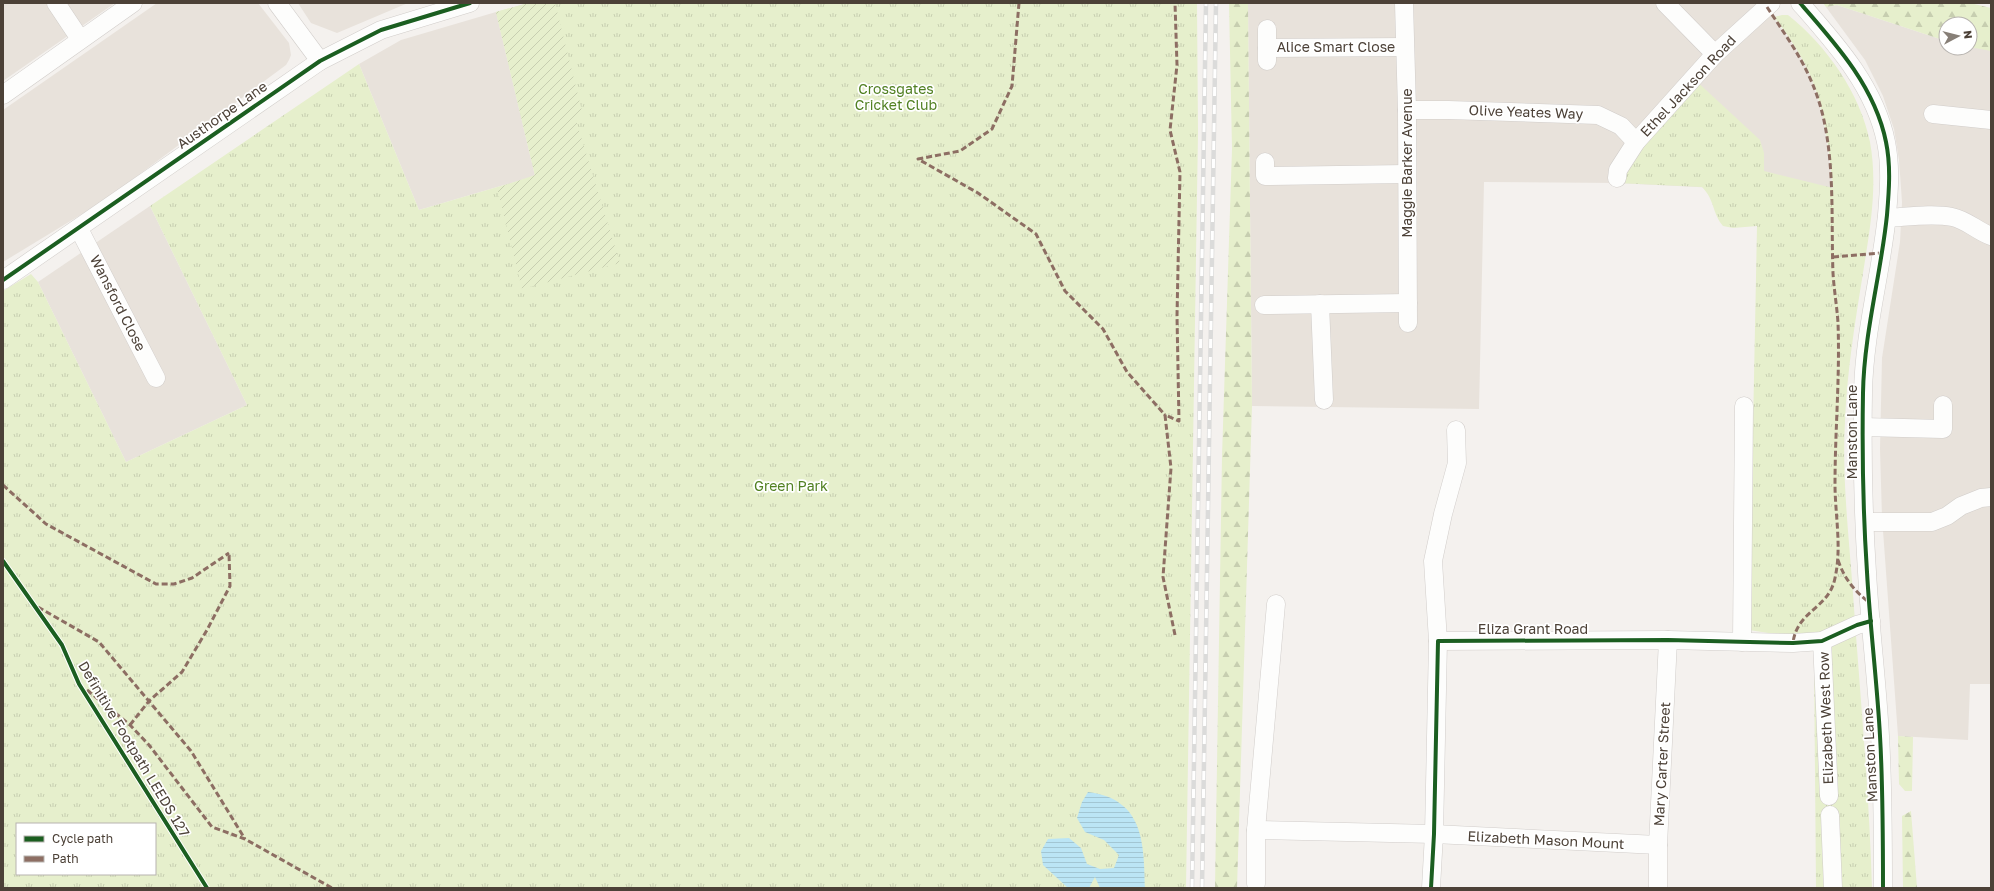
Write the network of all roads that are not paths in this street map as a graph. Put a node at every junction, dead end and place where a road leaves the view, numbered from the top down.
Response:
1 (56, 3) edge
2 (133, 3) edge
3 (277, 3) edge
4 (470, 3) edge
5 (1404, 3) edge
6 (1665, 3) edge
7 (1772, 3) edge
8 (1800, 3) edge
9 (1267, 29) dead end
10 (80, 39) junction
11 (1405, 47) junction
12 (1714, 54) junction
13 (320, 61) junction
14 (3, 95) edge
15 (1407, 110) junction
16 (1934, 114) dead end
17 (1991, 120) edge
18 (1636, 142) junction
19 (1406, 174) junction
20 (1265, 176) dead end
21 (1617, 178) dead end
22 (1887, 218) junction
23 (79, 229) junction
24 (1991, 236) edge
25 (3, 280) edge
26 (1408, 303) junction
27 (1320, 304) junction
28 (1264, 305) dead end
29 (1408, 324) dead end
30 (156, 378) dead end
31 (1324, 400) dead end
32 (1944, 405) dead end
33 (1744, 406) dead end
34 (1862, 427) junction
35 (1456, 430) dead end
36 (1991, 497) edge
37 (1865, 522) junction
38 (1276, 604) dead end
39 (1871, 621) junction
40 (1668, 640) junction
41 (1438, 641) junction
42 (1822, 641) junction
43 (1742, 642) junction
44 (1829, 796) dead end
45 (1830, 815) dead end
46 (1256, 830) junction
47 (1434, 834) junction
48 (1658, 845) junction
49 (1256, 884) dead end
50 (1431, 888) edge
51 (1658, 888) edge
52 (1833, 888) edge
53 (1883, 888) edge

1 - 10 street
2 - 10 street
3 - 13 street
4 - 13 street, Austhorpe Lane
5 - 11 street, Maggie Barker Avenue
6 - 12 street
7 - 12 street, Ethel Jackson Road
8 - 22 street, Manston Lane
9 - 11 street, Alice Smart Close
10 - 14 street
11 - 15 street, Maggie Barker Avenue
12 - 18 street, Ethel Jackson Road
13 - 23 street, Austhorpe Lane
15 - 18 street, Olive Yeates Way
15 - 19 street, Maggie Barker Avenue
16 - 17 street
18 - 21 street, Ethel Jackson Road
19 - 20 street
19 - 26 street, Maggie Barker Avenue
22 - 24 street
22 - 34 street, Manston Lane
23 - 25 street, Austhorpe Lane
23 - 30 street, Wansford Close
26 - 27 street
26 - 29 street, Maggie Barker Avenue
27 - 28 street
27 - 31 street
32 - 34 street
33 - 43 street
34 - 37 street, Manston Lane
35 - 41 street
36 - 37 street
37 - 39 street, Manston Lane
38 - 46 street
39 - 42 street, Eliza Grant Road
39 - 53 street, Manston Lane
40 - 41 street, Eliza Grant Road
40 - 43 street, Eliza Grant Road
40 - 48 street, Mary Carter Street
41 - 47 street
42 - 43 street, Eliza Grant Road
42 - 44 street, Elizabeth West Row
45 - 52 street
46 - 47 street, Elizabeth Mason Mount
46 - 49 street
47 - 48 street, Elizabeth Mason Mount
47 - 50 street
48 - 51 street, Mary Carter Street

